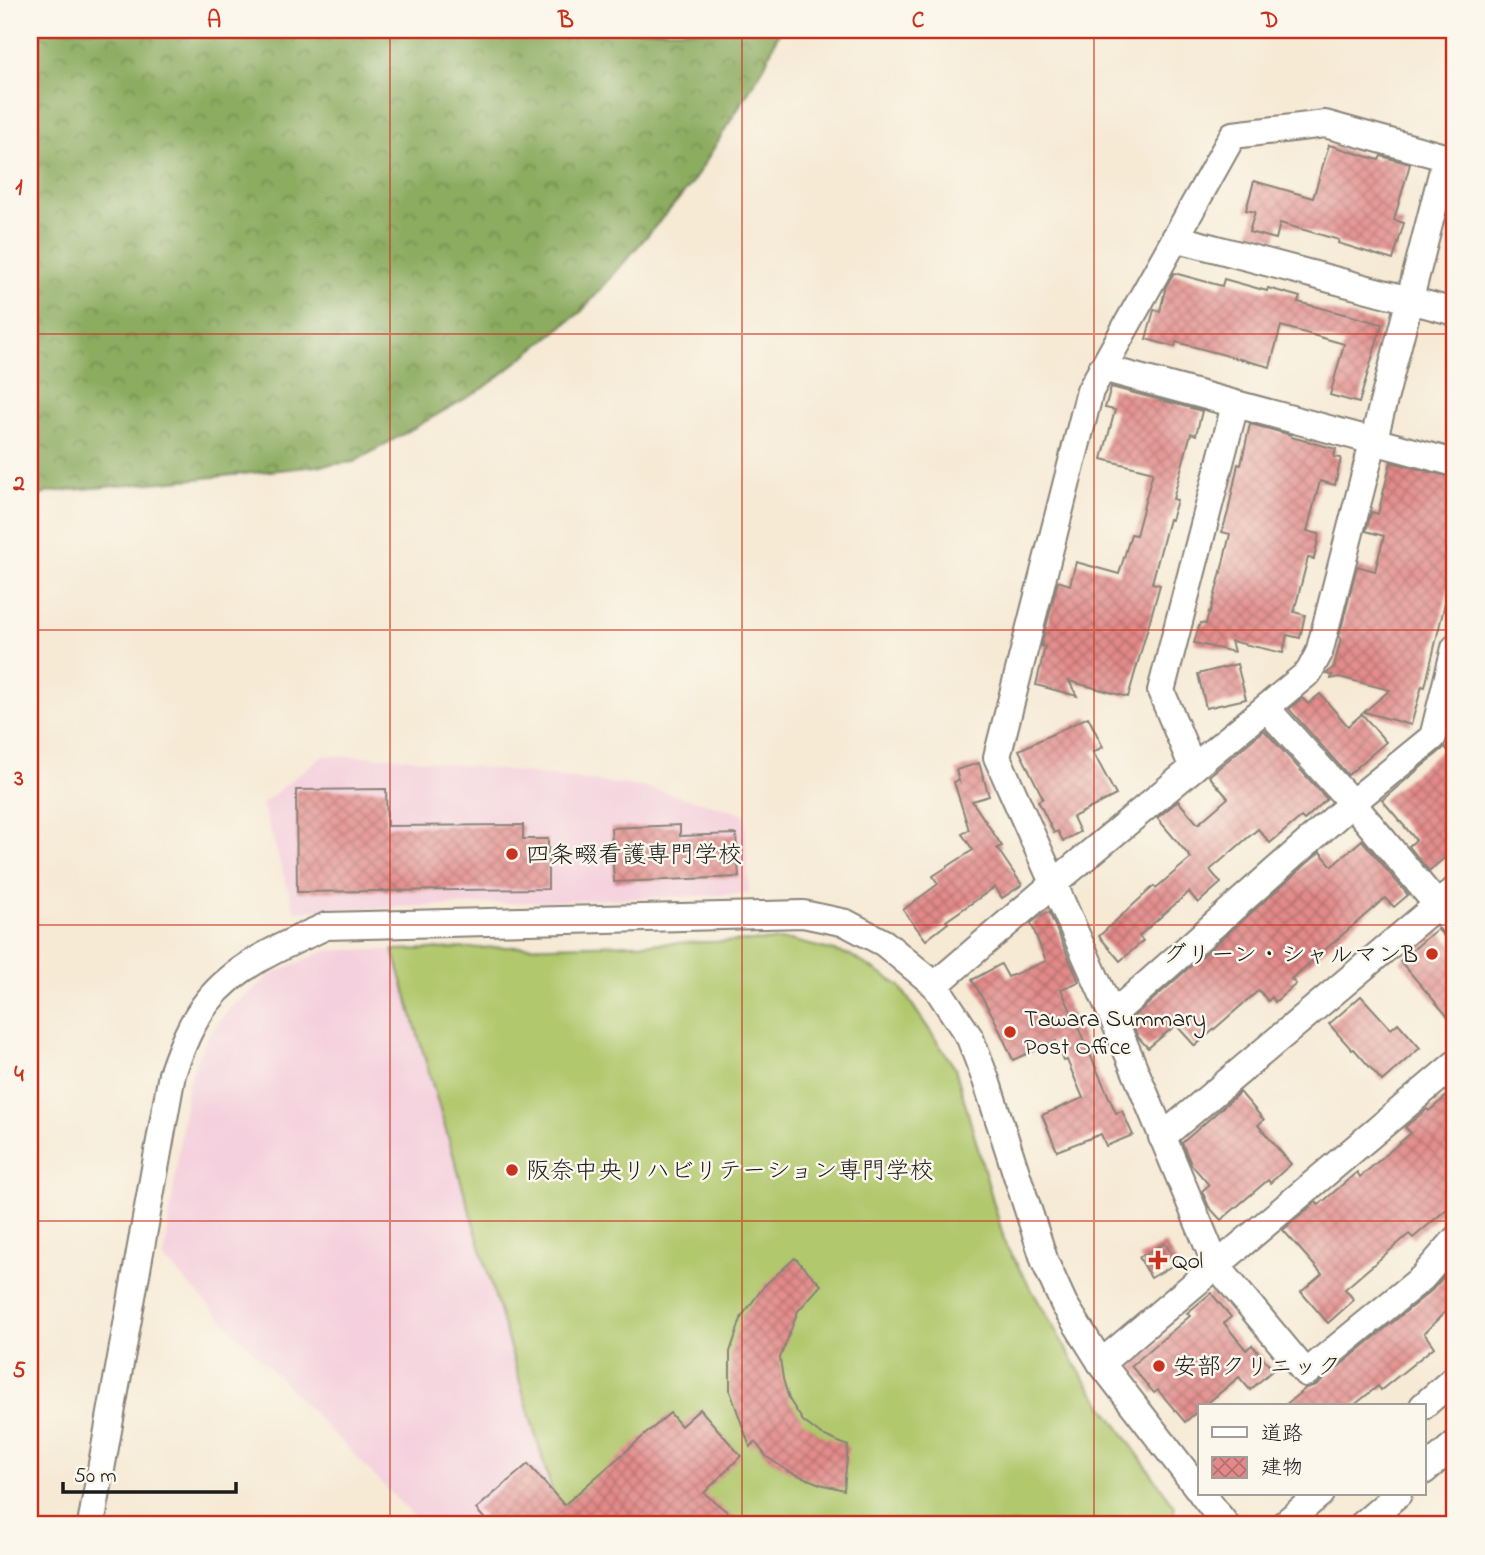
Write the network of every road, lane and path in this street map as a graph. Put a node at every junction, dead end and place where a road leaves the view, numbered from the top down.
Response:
1 (1450, 159) edge
2 (1175, 238) junction
3 (1409, 300) junction
4 (1455, 312) edge
5 (1102, 368) junction
6 (1235, 405) junction
7 (1372, 442) junction
8 (1455, 463) edge
9 (1455, 648) edge
10 (1266, 708) junction
11 (1193, 768) junction
12 (1352, 803) junction
13 (1053, 884) junction
14 (1446, 897) edge
15 (1455, 926) edge
16 (935, 985) junction
17 (1112, 1015) junction
18 (1455, 1064) edge
19 (1162, 1137) junction
20 (1455, 1240) edge
21 (1216, 1265) junction
22 (1101, 1363) junction
23 (1455, 1378) edge
24 (1425, 1404) edge
25 (1455, 1444) edge
26 (1426, 1469) edge
27 (1198, 1488) edge
28 (1204, 1496) edge
29 (1318, 1496) edge
30 (1396, 1496) edge
31 (91, 1525) edge
32 (1226, 1525) edge
33 (1283, 1525) edge
34 (1362, 1525) edge

1 - 2 street
1 - 3 street
2 - 3 street
2 - 5 street
3 - 4 street
3 - 7 street
5 - 6 street
5 - 13 street
6 - 7 street
6 - 11 street
7 - 8 street
7 - 10 street
9 - 12 street
10 - 11 street
10 - 12 street
11 - 13 street
12 - 14 street
12 - 17 street
13 - 16 street
13 - 17 street
14 - 15 street
14 - 19 street
16 - 22 street
16 - 31 street
17 - 19 street
18 - 21 street
19 - 21 street
20 - 21 street
21 - 22 street
22 - 27 street
23 - 24 street
25 - 26 street
28 - 32 street
29 - 33 street
30 - 34 street

